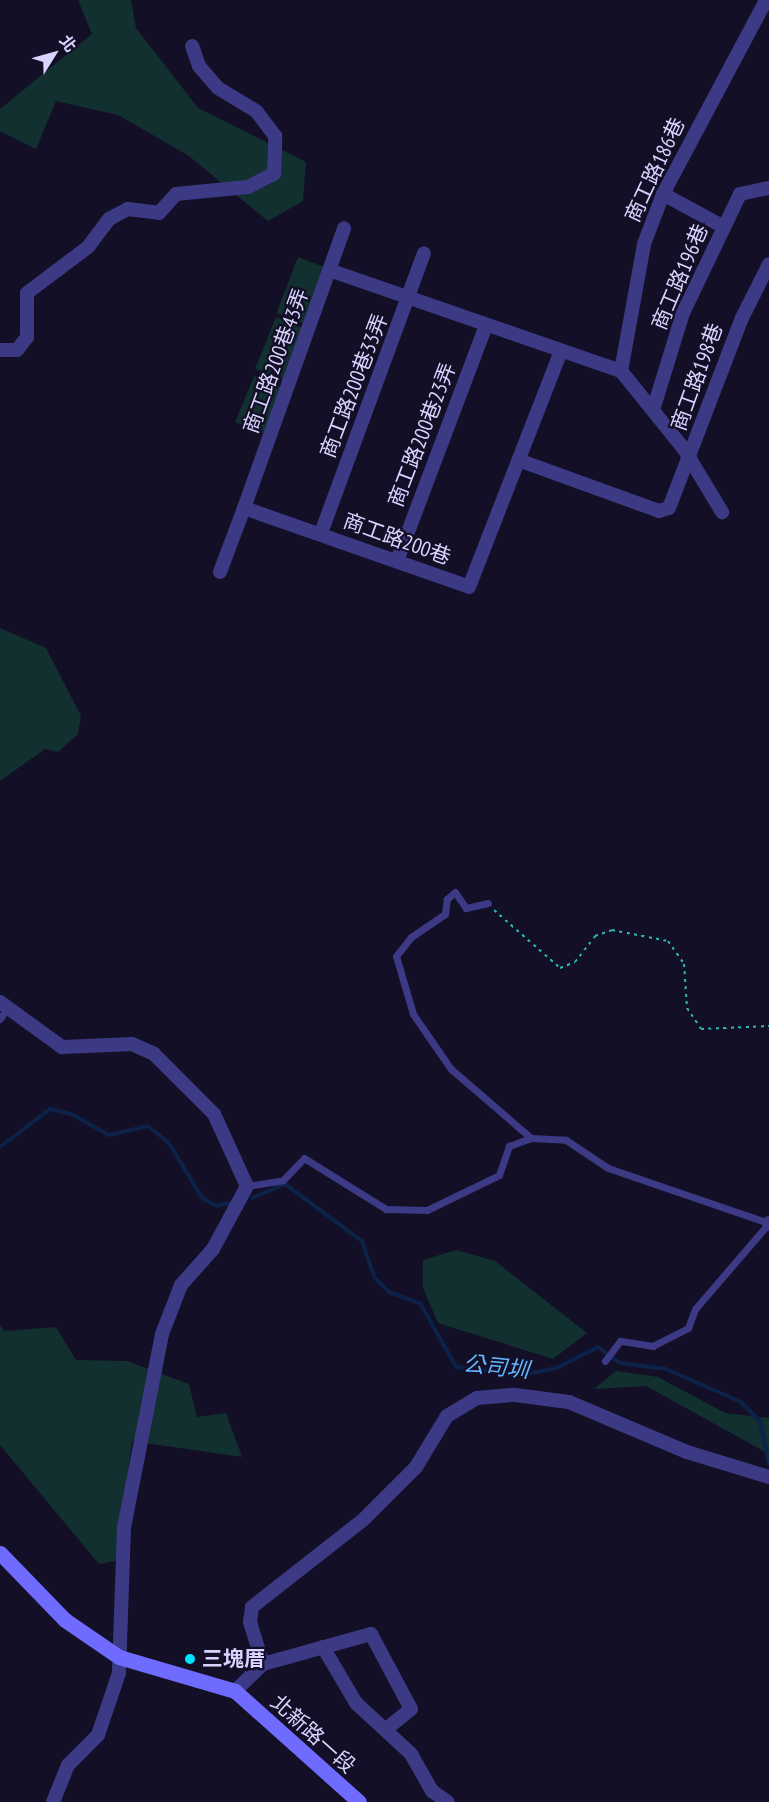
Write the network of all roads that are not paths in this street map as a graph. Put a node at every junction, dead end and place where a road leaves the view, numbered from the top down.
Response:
1 (766, 0) edge
2 (192, 46) dead end
3 (769, 188) edge
4 (663, 194) junction
5 (724, 227) junction
6 (344, 228) dead end
7 (424, 253) dead end
8 (769, 264) edge
9 (332, 271) junction
10 (410, 298) junction
11 (486, 324) junction
12 (0, 350) edge
13 (560, 353) junction
14 (621, 371) junction
15 (654, 407) junction
16 (689, 459) junction
17 (521, 460) junction
18 (244, 508) junction
19 (722, 512) dead end
20 (321, 533) junction
21 (397, 561) junction
22 (220, 572) dead end
23 (488, 903) road end
24 (2, 1009) edge
25 (531, 1138) junction
26 (247, 1186) junction
27 (769, 1224) edge
28 (605, 1361) dead end
29 (769, 1477) edge
30 (0, 1553) edge
31 (324, 1647) junction
32 (119, 1657) junction
33 (263, 1664) junction
34 (235, 1691) junction
35 (386, 1730) junction
36 (53, 1802) edge
37 (359, 1802) edge
38 (448, 1802) edge

1 - 4 street, 商工路186巷
2 - 12 street
3 - 5 street, 商工路196巷
4 - 5 street
4 - 14 street, 商工路186巷
5 - 15 street, 商工路196巷
6 - 9 street, 商工路200巷43弄
7 - 10 street, 商工路200巷33弄
8 - 16 street, 商工路198巷
9 - 10 street
9 - 18 street, 商工路200巷43弄
10 - 11 street
10 - 20 street, 商工路200巷33弄
11 - 13 street
11 - 21 street, 商工路200巷23弄
13 - 14 street
13 - 17 street, 商工路200巷
14 - 15 street
15 - 16 street
16 - 17 street, 商工路198巷
16 - 19 street
17 - 21 street, 商工路200巷
18 - 20 street, 商工路200巷
18 - 22 street
20 - 21 street, 商工路200巷
23 - 25 lane
24 - 26 street
25 - 26 lane
25 - 27 lane
26 - 32 street
27 - 28 lane
29 - 33 street
30 - 32 main road, 北新路一段
31 - 33 street
31 - 35 street
31 - 35 street
32 - 34 main road, 北新路一段
32 - 36 street
33 - 34 street
34 - 37 main road, 北新路一段
35 - 38 street

